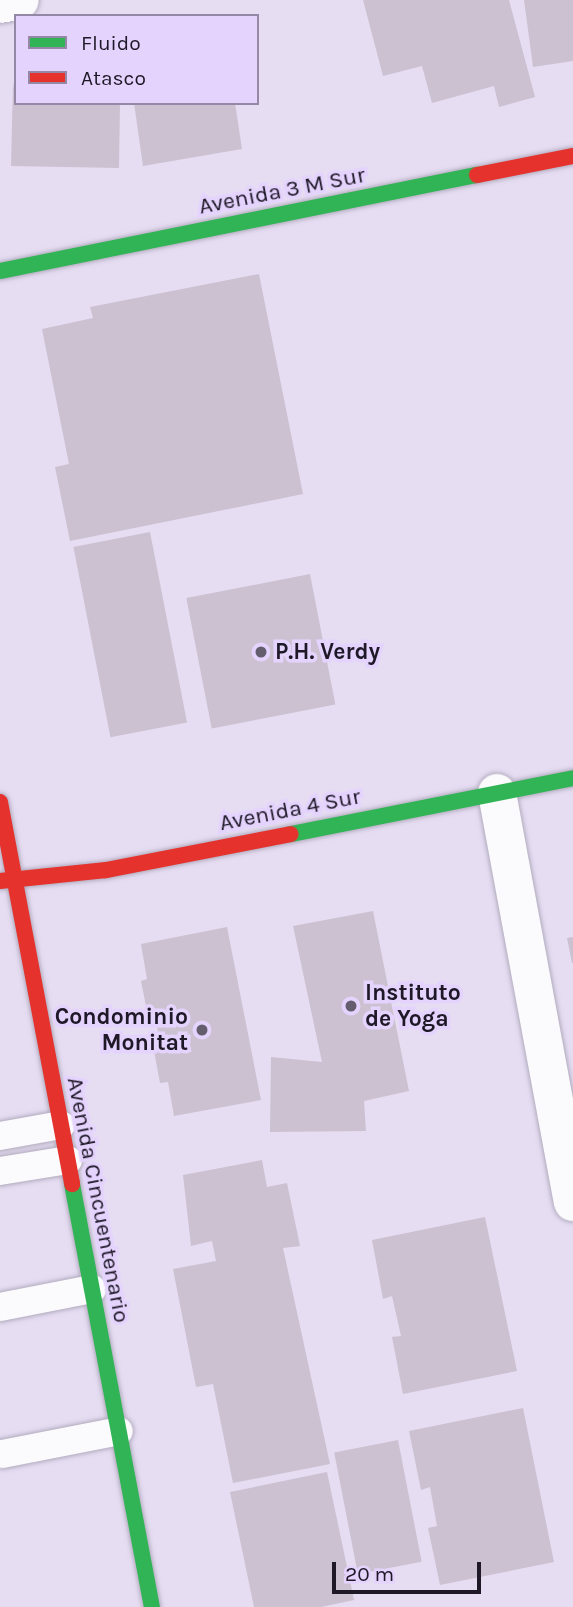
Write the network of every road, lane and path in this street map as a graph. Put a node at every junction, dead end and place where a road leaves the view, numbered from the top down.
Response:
1 (20, 0) edge
2 (0, 4) edge
3 (573, 156) edge
4 (0, 271) edge
5 (573, 778) edge
6 (497, 793) junction
7 (0, 802) edge
8 (7, 879) edge
9 (61, 1125) junction
10 (0, 1136) edge
11 (68, 1160) junction
12 (0, 1171) edge
13 (573, 1202) edge
14 (92, 1289) junction
15 (0, 1307) edge
16 (119, 1431) junction
17 (2, 1454) edge
18 (152, 1607) edge

1 - 2 street
3 - 4 street, Avenida 3 M Sur
5 - 6 street, Avenida 4 Sur
6 - 8 street, Avenida 4 Sur
6 - 13 street
7 - 8 street, Avenida Cincuentenario
8 - 9 street, Avenida Cincuentenario
9 - 10 lane
9 - 11 street, Avenida Cincuentenario
11 - 12 lane
11 - 14 street, Avenida Cincuentenario
14 - 15 lane
14 - 16 street, Avenida Cincuentenario
16 - 17 lane
16 - 18 street, Avenida Cincuentenario

